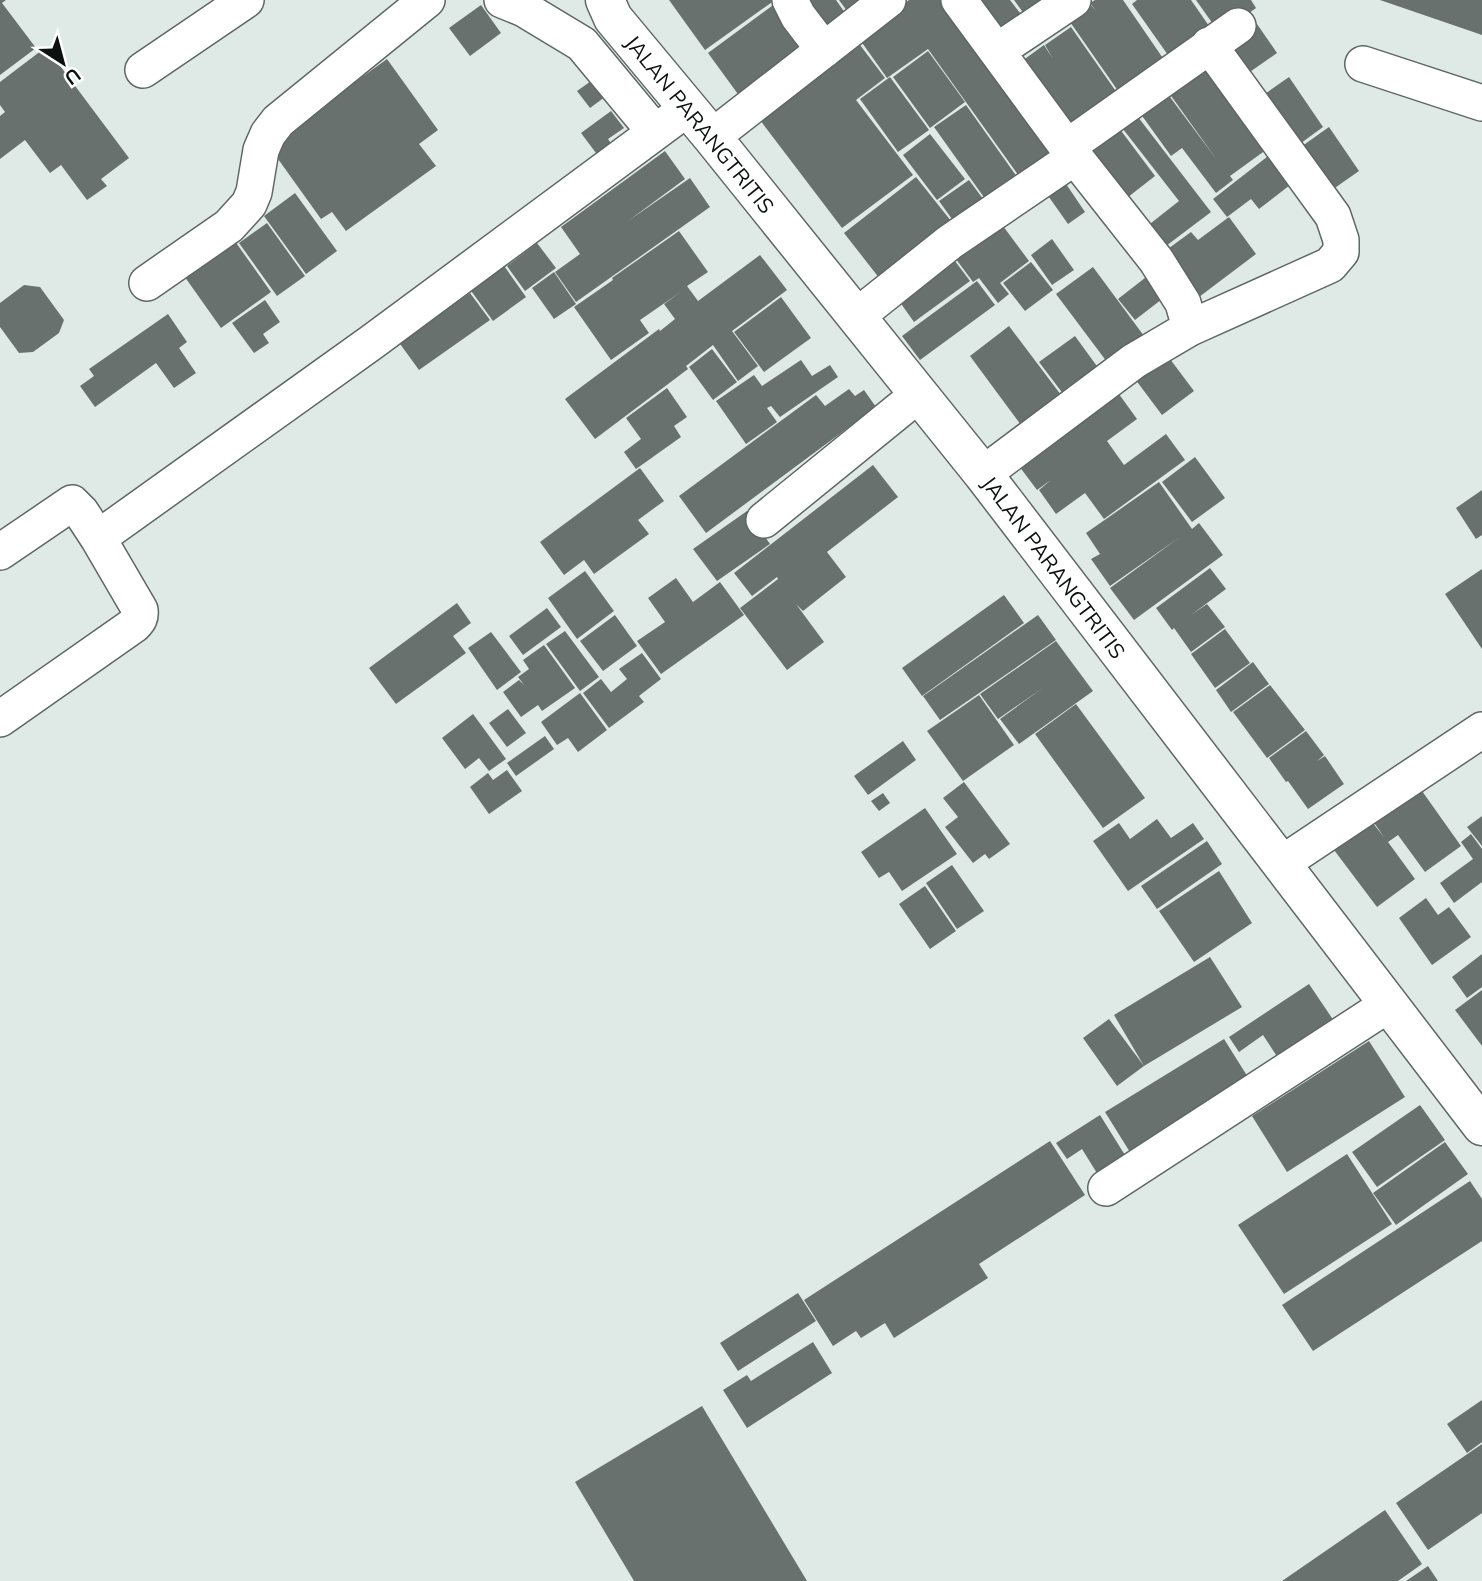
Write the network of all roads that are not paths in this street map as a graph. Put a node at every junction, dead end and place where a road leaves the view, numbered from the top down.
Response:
1 (246, 0) edge
2 (427, 0) edge
3 (502, 0) edge
4 (580, 0) edge
5 (790, 0) edge
6 (888, 0) edge
7 (959, 0) edge
8 (1073, 0) edge
9 (609, 9) edge
10 (1238, 26) dead end
11 (1209, 45) junction
12 (824, 50) junction
13 (997, 51) junction
14 (1363, 64) dead end
15 (143, 70) dead end
16 (1482, 103) edge
17 (688, 108) junction
18 (655, 132) junction
19 (712, 137) junction
20 (1071, 152) junction
21 (147, 283) dead end
22 (857, 316) junction
23 (1190, 328) junction
24 (919, 394) junction
25 (983, 474) junction
26 (764, 520) dead end
27 (98, 538) junction
28 (0, 552) edge
29 (0, 719) edge
30 (1482, 730) edge
31 (1281, 864) junction
32 (1389, 1004) junction
33 (1482, 1126) edge
34 (1106, 1188) dead end

1 - 15 street
2 - 21 street
3 - 18 street
4 - 9 main road, JALAN PARANGTRITIS
5 - 12 street
6 - 12 street
7 - 13 street
8 - 13 street
9 - 17 main road, JALAN PARANGTRITIS
10 - 11 street
11 - 20 street
11 - 23 street
12 - 19 street
13 - 20 street
14 - 16 street
17 - 18 street
17 - 19 main road, JALAN PARANGTRITIS
18 - 27 street
19 - 22 main road, JALAN PARANGTRITIS
20 - 22 street
20 - 23 street
22 - 24 main road, JALAN PARANGTRITIS
23 - 25 street
24 - 25 main road, JALAN PARANGTRITIS
24 - 26 street
25 - 31 main road, JALAN PARANGTRITIS
27 - 28 street
27 - 29 street
30 - 31 street
31 - 32 main road, JALAN PARANGTRITIS
32 - 33 main road, JALAN PARANGTRITIS
32 - 34 street

